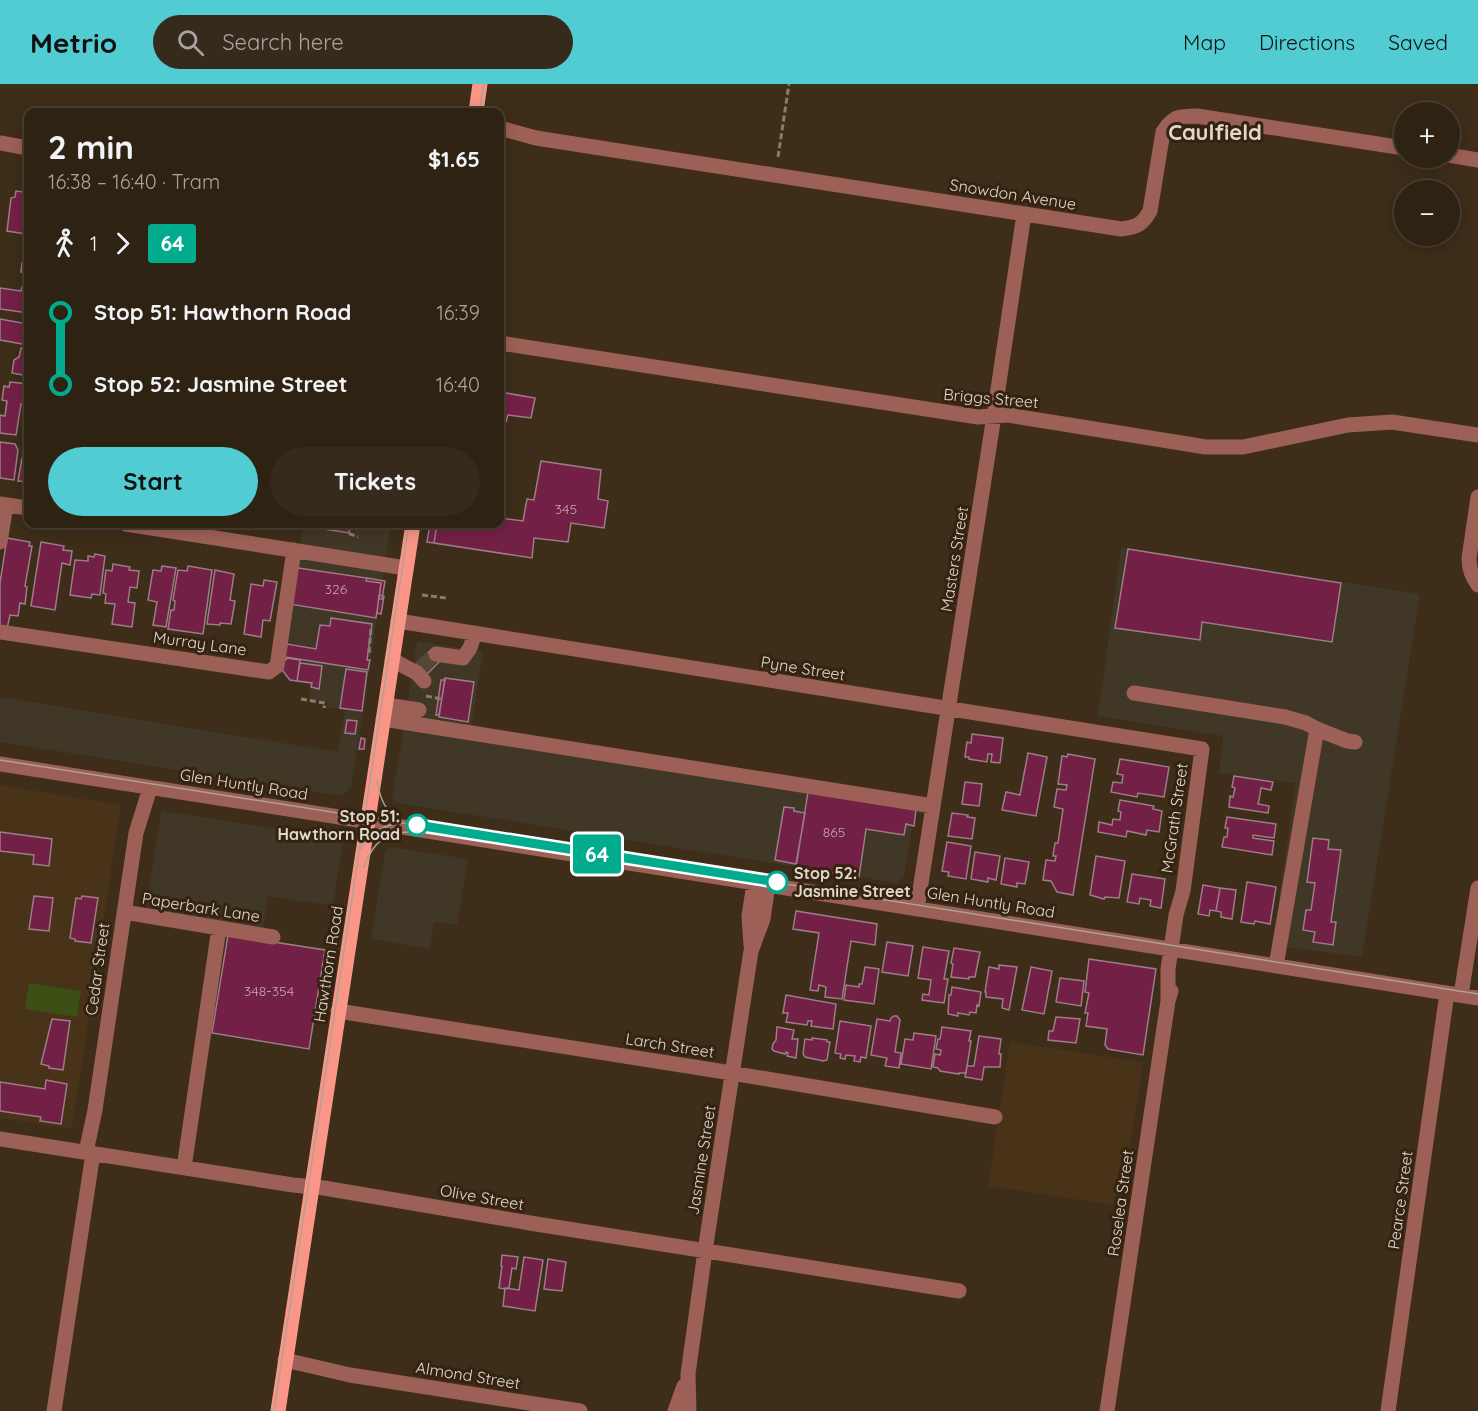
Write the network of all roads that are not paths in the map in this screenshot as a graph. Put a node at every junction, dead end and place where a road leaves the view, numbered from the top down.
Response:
1 (480, 84) edge
2 (477, 108) edge
3 (504, 129) edge
4 (504, 138) edge
5 (536, 138) junction
6 (0, 143) edge
7 (1394, 146) edge
8 (24, 147) edge
9 (1460, 157) edge
10 (1478, 160) edge
11 (1024, 214) junction
12 (504, 344) edge
13 (994, 416) junction
14 (1478, 435) edge
15 (1478, 497) edge
16 (3, 504) edge
17 (24, 507) edge
18 (152, 528) edge
19 (412, 528) edge
20 (0, 542) edge
21 (294, 550) junction
22 (406, 568) junction
23 (1478, 585) edge
24 (398, 621) junction
25 (0, 632) edge
26 (475, 633) junction
27 (436, 654) dead end
28 (392, 660) junction
29 (1134, 693) dead end
30 (948, 709) junction
31 (384, 712) junction
32 (1317, 729) junction
33 (1355, 742) dead end
34 (1202, 749) joint
35 (0, 764) edge
36 (143, 787) junction
37 (933, 806) junction
38 (367, 822) junction
39 (761, 884) junction
40 (1478, 888) edge
41 (917, 909) junction
42 (124, 912) junction
43 (219, 928) junction
44 (273, 937) dead end
45 (1175, 950) junction
46 (1276, 966) junction
47 (1454, 994) junction
48 (1478, 998) edge
49 (339, 1011) junction
50 (733, 1074) junction
51 (995, 1117) dead end
52 (0, 1139) edge
53 (92, 1153) junction
54 (184, 1168) junction
55 (312, 1187) junction
56 (705, 1251) junction
57 (959, 1291) dead end
58 (285, 1365) junction
59 (688, 1374) junction
60 (54, 1411) edge
61 (278, 1411) edge
62 (580, 1411) edge
63 (675, 1411) edge
64 (689, 1411) edge
65 (1107, 1411) edge
66 (1388, 1411) edge

1 - 2 main road
3 - 5 street, Snowdon Avenue
4 - 5 street, Snowdon Avenue
5 - 11 street, Snowdon Avenue
6 - 8 street
7 - 11 street, Snowdon Avenue
9 - 10 street
11 - 13 street, Masters Street
12 - 13 street, Briggs Street
13 - 14 street, Briggs Street
13 - 30 street, Masters Street
15 - 23 street
16 - 17 street
16 - 20 street
18 - 21 street
19 - 22 main road, Hawthorn Road
21 - 22 street
21 - 25 street, Murray Lane
22 - 24 main road, Hawthorn Road
24 - 26 street, Pyne Street
24 - 28 main road, Hawthorn Road
26 - 27 street
26 - 30 street, Pyne Street
28 - 31 main road, Hawthorn Road
28 - 31 street
29 - 32 street
30 - 34 street, Pyne Street
30 - 37 street, Masters Street
31 - 37 street
31 - 38 main road, Hawthorn Road
32 - 33 street
32 - 46 street
34 - 45 street, McGrath Street
35 - 36 street, Glen Huntly Road
36 - 38 street, Glen Huntly Road
36 - 42 street, Cedar Street
37 - 41 street, Masters Street
38 - 39 street, Glen Huntly Road
38 - 49 main road, Hawthorn Road
39 - 41 street, Glen Huntly Road
39 - 50 street, Jasmine Street
40 - 47 street, Pearce Street
41 - 45 street, Glen Huntly Road
42 - 43 street, Paperbark Lane
42 - 53 street, Cedar Street
43 - 44 street, Paperbark Lane
43 - 54 street
45 - 46 street, Glen Huntly Road
45 - 65 street, Roselea Street
46 - 47 street, Glen Huntly Road
47 - 48 street, Glen Huntly Road
47 - 66 street, Pearce Street
49 - 50 street, Larch Street
49 - 55 main road, Hawthorn Road
50 - 51 street, Larch Street
50 - 56 street, Jasmine Street
52 - 53 street, Olive Street
53 - 54 street, Olive Street
53 - 60 street, Cedar Street
54 - 55 street, Olive Street
55 - 56 street, Olive Street
55 - 58 main road, Hawthorn Road
56 - 57 street, Olive Street
56 - 59 street, Jasmine Street
58 - 61 main road, Hawthorn Road
58 - 62 street, Almond Street
59 - 63 street, Jasmine Street
59 - 64 street, Jasmine Street

